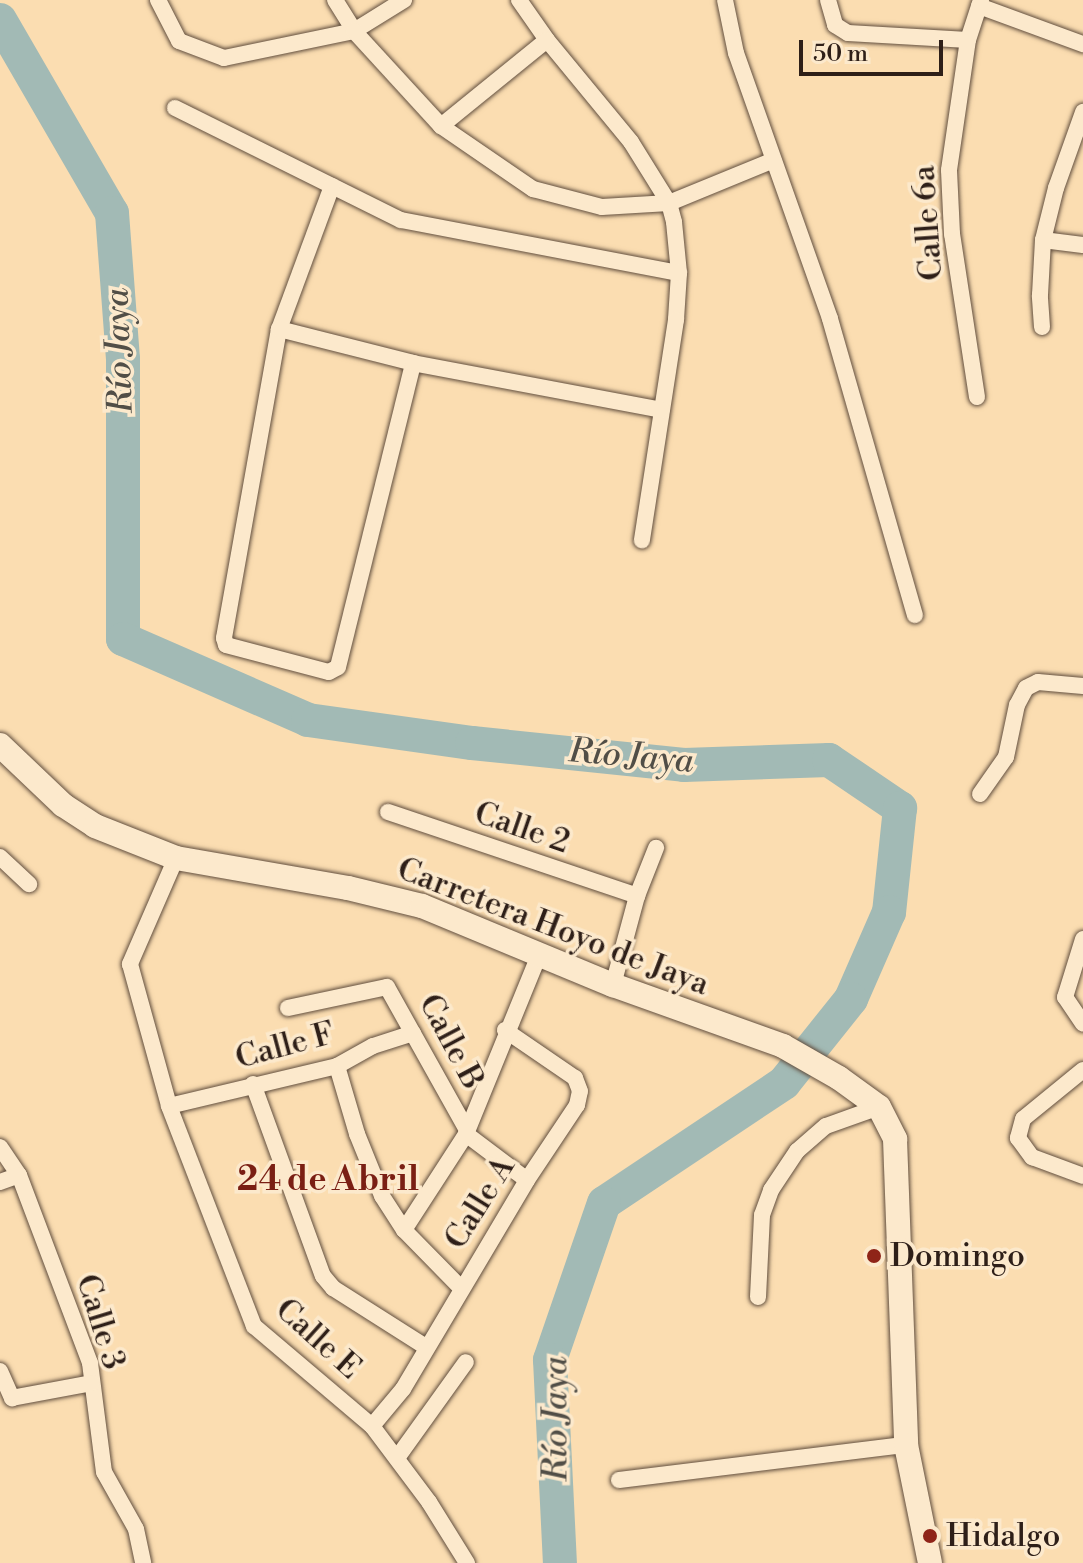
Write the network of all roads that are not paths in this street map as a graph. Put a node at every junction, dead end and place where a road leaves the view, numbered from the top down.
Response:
1 (158, 0) edge
2 (335, 0) edge
3 (404, 0) edge
4 (519, 0) edge
5 (725, 0) edge
6 (980, 3) edge
7 (829, 6) edge
8 (354, 31) junction
9 (547, 40) junction
10 (968, 40) junction
11 (1083, 44) edge
12 (175, 108) dead end
13 (1083, 112) edge
14 (441, 126) junction
15 (774, 160) junction
16 (332, 186) junction
17 (669, 203) junction
18 (1043, 240) junction
19 (1083, 245) edge
20 (679, 273) junction
21 (1042, 327) dead end
22 (279, 329) junction
23 (413, 363) junction
24 (977, 397) dead end
25 (662, 410) junction
26 (642, 540) dead end
27 (915, 615) dead end
28 (1083, 686) edge
29 (0, 745) edge
30 (980, 794) dead end
31 (388, 812) dead end
32 (656, 848) dead end
33 (0, 857) edge
34 (176, 858) junction
35 (29, 884) dead end
36 (637, 896) junction
37 (1083, 939) edge
38 (539, 955) junction
39 (613, 985) junction
40 (288, 1008) dead end
41 (1083, 1024) edge
42 (505, 1030) junction
43 (413, 1033) junction
44 (337, 1066) junction
45 (1083, 1070) edge
46 (253, 1084) junction
47 (169, 1106) junction
48 (879, 1107) junction
49 (467, 1132) junction
50 (0, 1147) edge
51 (19, 1175) junction
52 (1083, 1176) edge
53 (527, 1180) junction
54 (0, 1182) edge
55 (404, 1230) junction
56 (461, 1288) junction
57 (758, 1297) dead end
58 (426, 1347) junction
59 (466, 1362) dead end
60 (0, 1371) edge
61 (92, 1383) junction
62 (372, 1426) junction
63 (906, 1445) junction
64 (397, 1458) junction
65 (619, 1480) dead end
66 (143, 1563) edge
67 (467, 1563) edge
68 (930, 1563) edge

1 - 8 street
2 - 8 street
3 - 8 street
4 - 9 street
5 - 15 street
6 - 10 street, Calle 6a
6 - 11 street
7 - 10 street
8 - 14 street
9 - 14 street
9 - 17 street
10 - 24 street, Calle 6a
12 - 16 street
13 - 18 street
14 - 17 street
15 - 17 street
15 - 27 street
16 - 20 street
16 - 22 street
17 - 20 street
18 - 19 street
18 - 21 street
20 - 25 street
22 - 23 street
22 - 23 street
23 - 25 street
25 - 26 street
28 - 30 street
29 - 34 street, Carretera Hoyo de Jaya
31 - 36 street, Calle 2
32 - 36 street
33 - 35 street
34 - 38 street, Carretera Hoyo de Jaya
34 - 47 street, Calle E
36 - 39 street
37 - 41 street
38 - 39 street, Carretera Hoyo de Jaya
38 - 42 street
39 - 48 street, Carretera Hoyo de Jaya
40 - 43 street, Calle B
42 - 49 street
42 - 53 street, Calle A
43 - 44 street, Calle F
43 - 49 street, Calle B
44 - 46 street, Calle F
44 - 55 street
45 - 52 street
46 - 47 street, Calle F
46 - 58 street
47 - 62 street, Calle E
48 - 57 street
48 - 63 street
49 - 53 street, Calle B
49 - 55 street
50 - 51 street, Calle 3
51 - 54 street
51 - 61 street, Calle 3
53 - 56 street, Calle A
55 - 56 street
56 - 58 street, Calle A
58 - 62 street, Calle A
59 - 64 street
60 - 61 street
61 - 66 street, Calle 3
62 - 64 street, Calle E
63 - 65 street
63 - 68 street
64 - 67 street, Calle E

